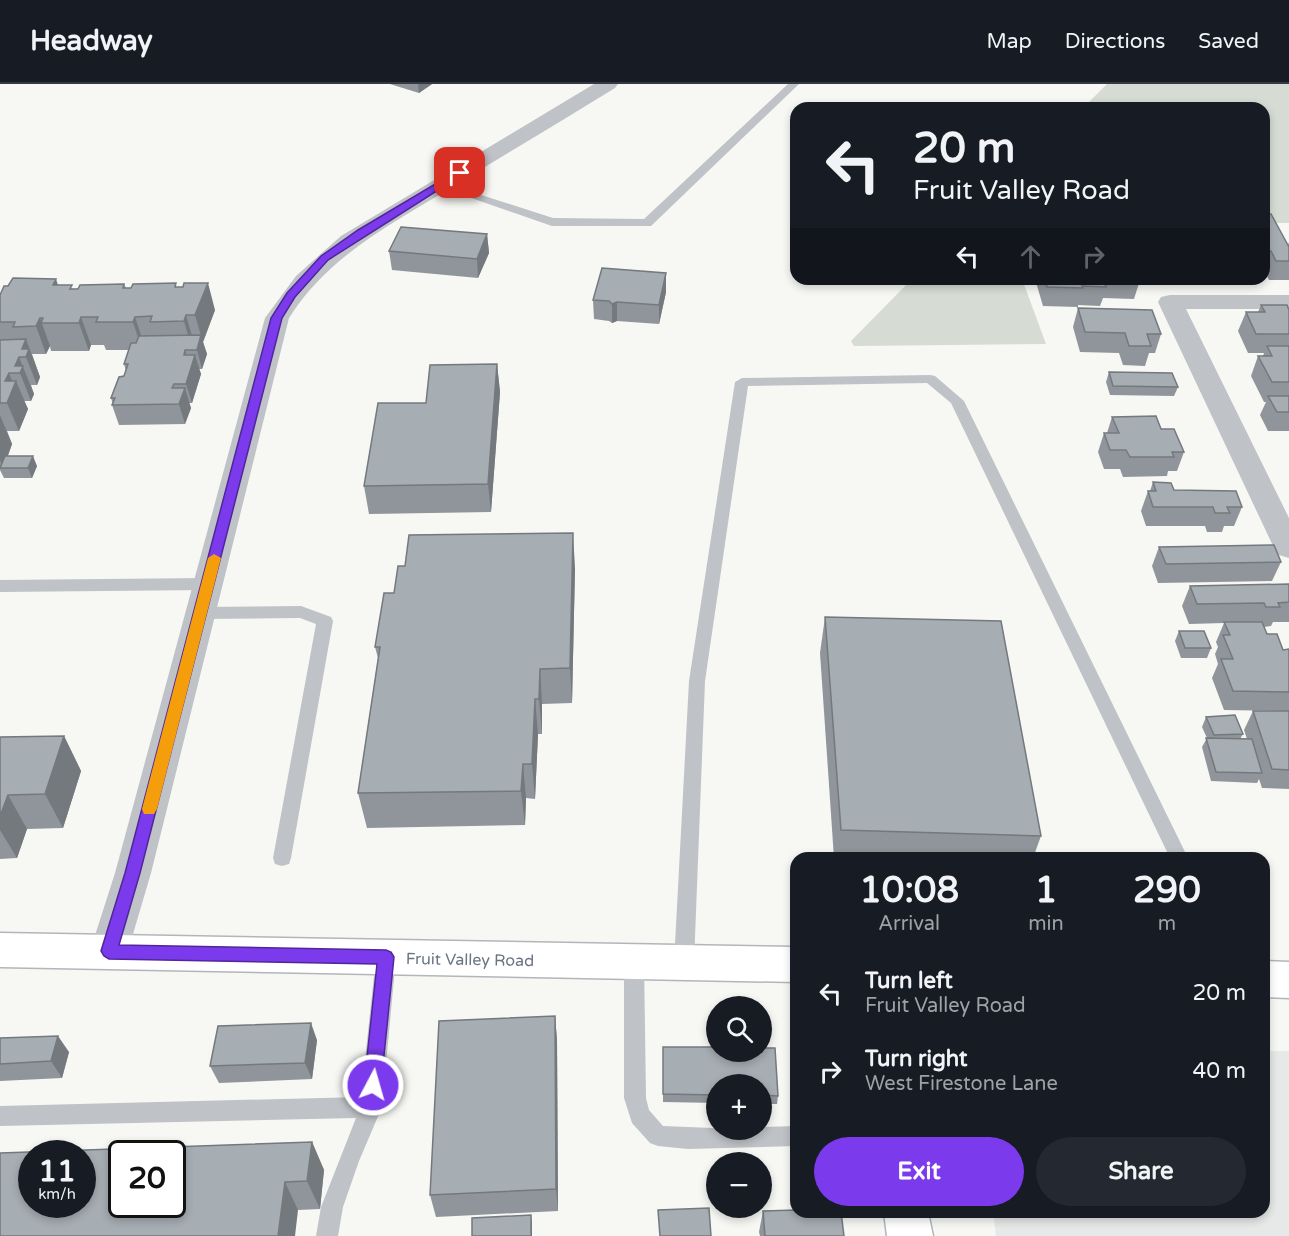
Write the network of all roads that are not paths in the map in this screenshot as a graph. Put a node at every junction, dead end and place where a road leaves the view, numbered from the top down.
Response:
1 (608, 84) edge
2 (794, 84) edge
3 (440, 185) junction
4 (1289, 302) edge
5 (1289, 548) edge
6 (0, 586) edge
7 (204, 599) junction
8 (1176, 852) edge
9 (282, 858) dead end
10 (0, 950) edge
11 (109, 951) junction
12 (386, 957) junction
13 (634, 962) junction
14 (684, 963) junction
15 (790, 965) edge
16 (1270, 979) edge
17 (1289, 980) edge
18 (371, 1107) junction
19 (0, 1116) edge
20 (790, 1136) edge
21 (907, 1218) edge
22 (327, 1236) edge
23 (910, 1236) edge

1 - 3 street
2 - 3 lane
3 - 7 street
4 - 5 street
6 - 7 lane
7 - 9 lane
7 - 11 street
8 - 14 lane
10 - 11 main road, Fruit Valley Road
11 - 12 main road, Fruit Valley Road
12 - 13 main road, Fruit Valley Road
12 - 18 lane
13 - 14 main road, Fruit Valley Road
13 - 20 lane
14 - 15 main road, Fruit Valley Road
16 - 17 main road
18 - 19 lane
18 - 22 lane
21 - 23 main road

